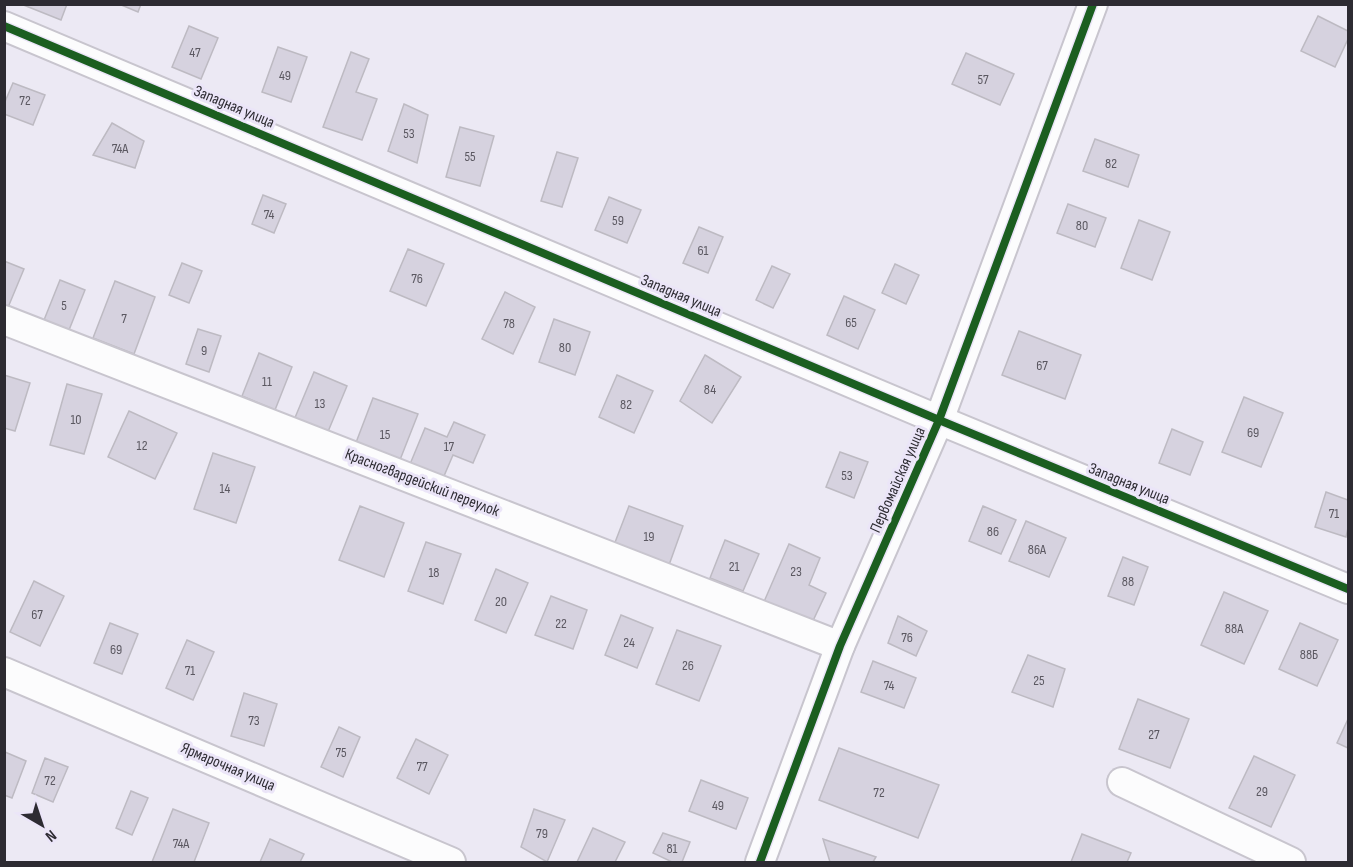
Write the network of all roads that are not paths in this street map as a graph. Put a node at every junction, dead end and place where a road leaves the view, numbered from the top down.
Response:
1 (1093, 4) edge
2 (4, 26) edge
3 (4, 320) edge
4 (939, 420) junction
5 (1348, 589) edge
6 (840, 646) junction
7 (4, 672) edge
8 (1122, 782) dead end
9 (451, 862) edge
10 (760, 862) edge
11 (1291, 862) edge

1 - 4 street, Первомайская улица
2 - 4 street, Западная улица
3 - 6 street, Красногвардейский переулок
4 - 5 street, Западная улица
4 - 6 street, Первомайская улица
6 - 10 street, Первомайская улица
7 - 9 street, Ярмарочная улица
8 - 11 street

